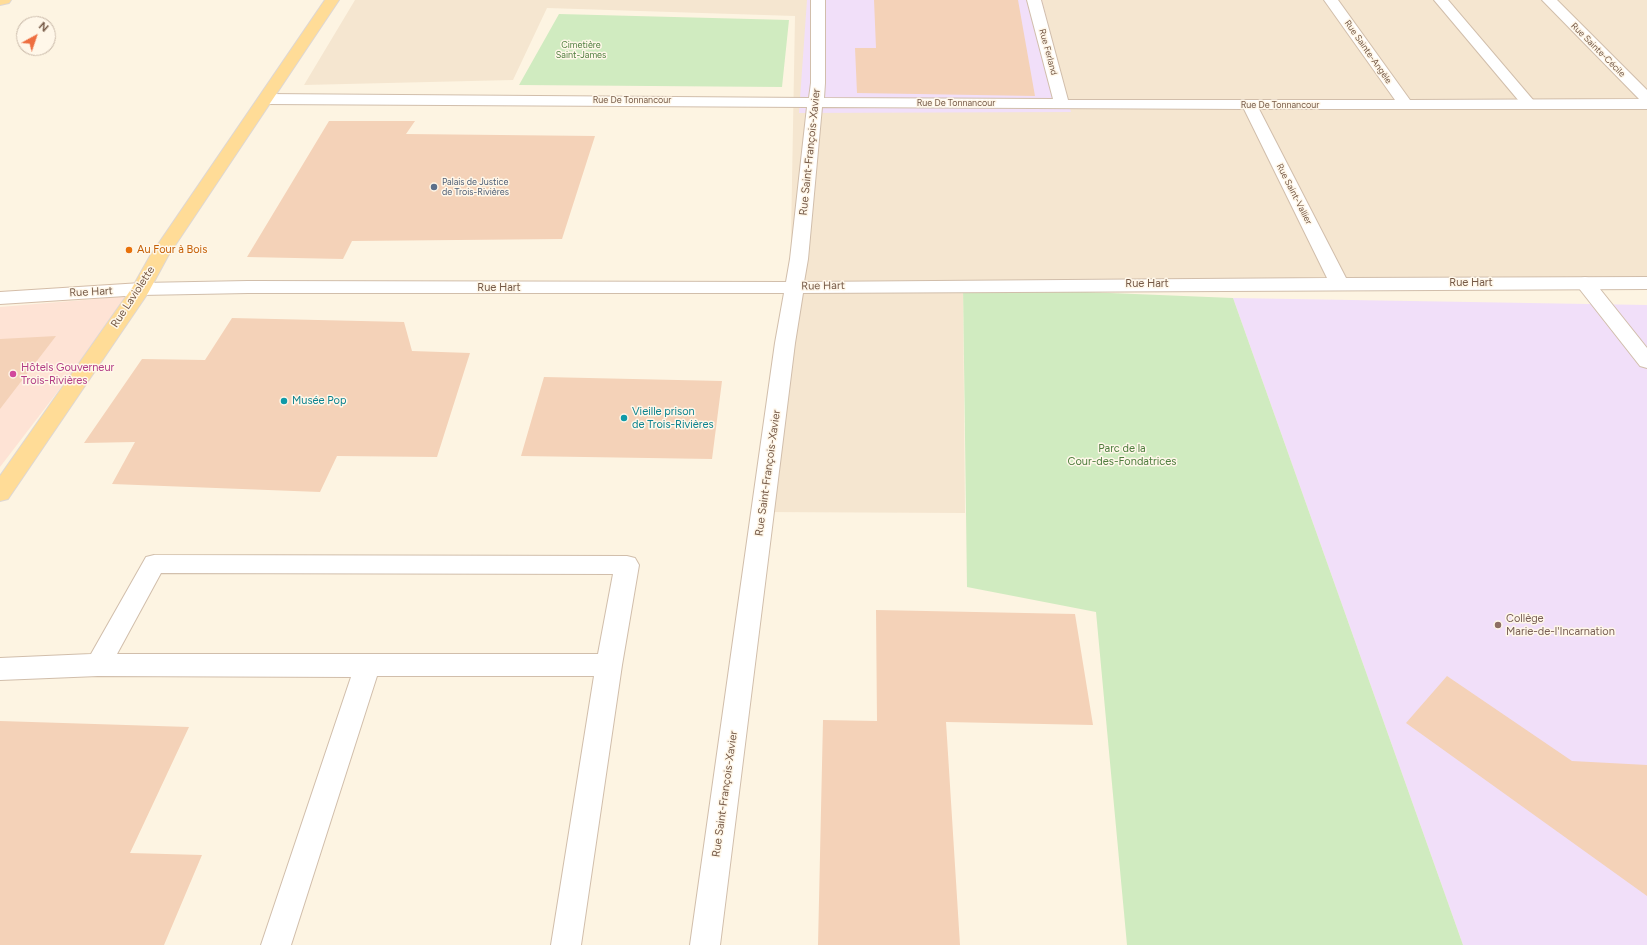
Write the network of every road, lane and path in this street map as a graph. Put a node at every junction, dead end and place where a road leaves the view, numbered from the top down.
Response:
1 (4, 0) edge
2 (332, 0) edge
3 (818, 0) edge
4 (1034, 0) edge
5 (1331, 0) edge
6 (1441, 0) edge
7 (1549, 0) edge
8 (0, 1) edge
9 (266, 99) junction
10 (1647, 99) edge
11 (815, 102) junction
12 (1062, 104) junction
13 (1405, 104) junction
14 (1529, 104) junction
15 (1647, 104) edge
16 (1249, 105) junction
17 (1584, 283) junction
18 (1647, 283) edge
19 (1339, 284) junction
20 (795, 287) junction
21 (141, 289) junction
22 (0, 298) edge
23 (1647, 361) edge
24 (0, 494) edge
25 (98, 664) junction
26 (609, 665) junction
27 (367, 666) junction
28 (0, 669) edge
29 (276, 945) edge
30 (566, 945) edge
31 (705, 945) edge

1 - 8 main road
2 - 9 main road, Rue Laviolette
3 - 11 street, Rue Saint-François-Xavier
4 - 12 street, Rue Ferland
5 - 13 street, Rue Sainte-Angèle
6 - 14 street
7 - 10 street, Rue Sainte-Cécile
9 - 11 street, Rue De Tonnancour
9 - 21 main road, Rue Laviolette
11 - 12 street, Rue De Tonnancour
11 - 20 street, Rue Saint-François-Xavier
12 - 16 street, Rue De Tonnancour
13 - 14 street, Rue De Tonnancour
13 - 16 street, Rue De Tonnancour
14 - 15 street, Rue De Tonnancour
16 - 19 street, Rue Saint-Vallier
17 - 18 street, Rue Hart
17 - 19 street, Rue Hart
17 - 23 street
19 - 20 street, Rue Hart
20 - 21 street, Rue Hart
20 - 31 street, Rue Saint-François-Xavier
21 - 22 street, Rue Hart
21 - 24 main road, Rue Laviolette
25 - 26 street
25 - 27 street
25 - 28 street
26 - 27 street
26 - 30 street
27 - 29 street

